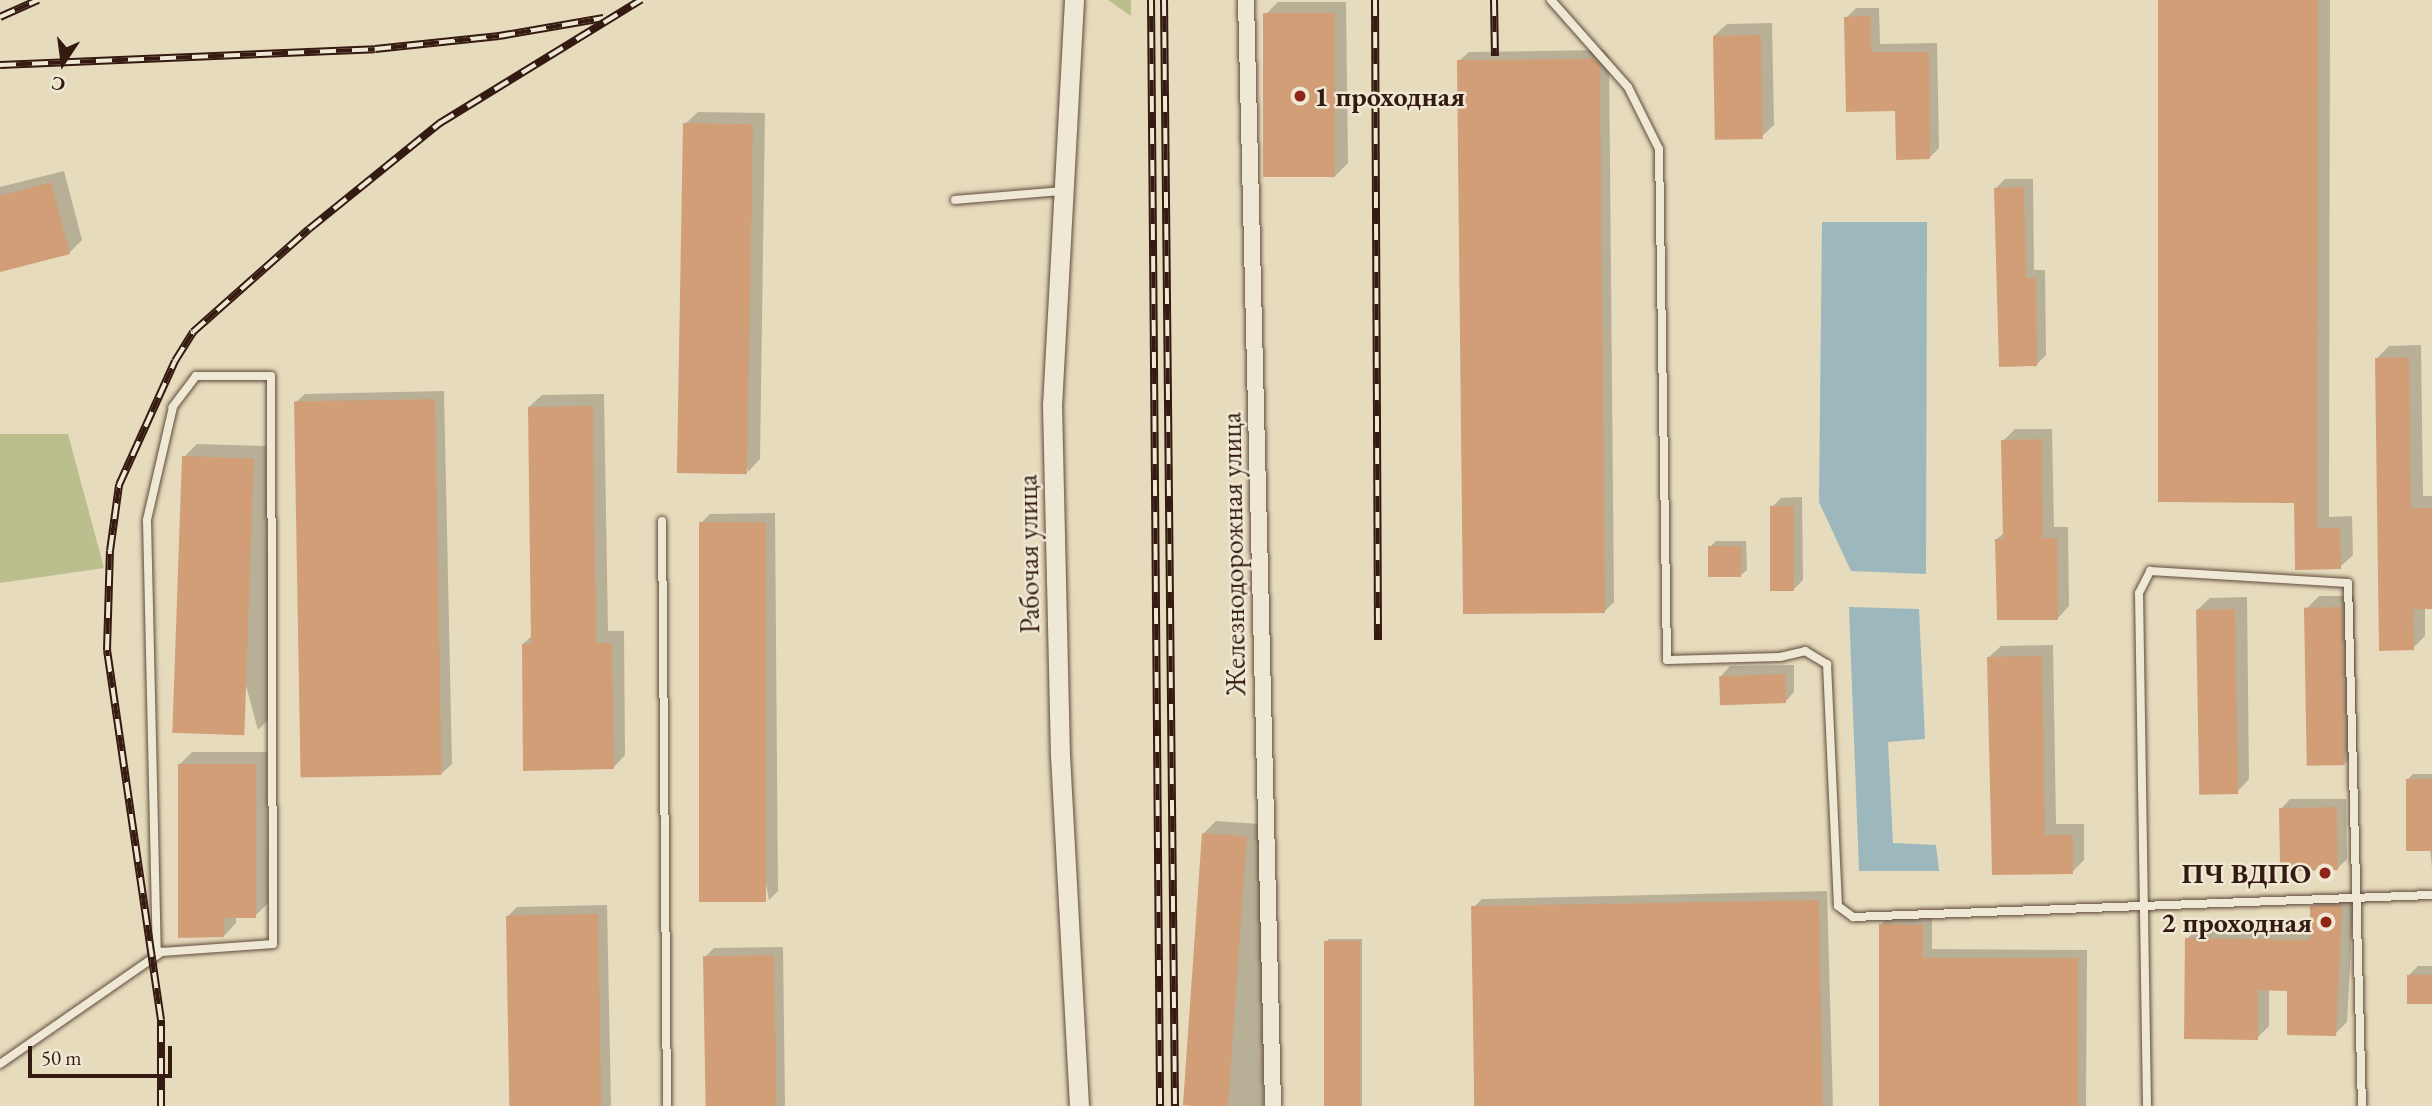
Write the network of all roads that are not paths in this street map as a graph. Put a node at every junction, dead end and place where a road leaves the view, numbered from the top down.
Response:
1 (1074, 0) edge
2 (1246, 0) edge
3 (1551, 0) edge
4 (1064, 191) junction
5 (954, 200) dead end
6 (662, 521) dead end
7 (2432, 895) edge
8 (2354, 898) junction
9 (2144, 906) junction
10 (157, 955) junction
11 (0, 1064) edge
12 (667, 1106) edge
13 (1079, 1106) edge
14 (1273, 1106) edge
15 (2147, 1106) edge
16 (2362, 1106) edge

1 - 4 street, Рабочая улица
2 - 14 street, Железнодорожная улица
3 - 9 lane
4 - 5 lane
4 - 13 street, Рабочая улица
6 - 12 lane
7 - 8 lane
8 - 9 lane
8 - 9 lane
8 - 16 lane
9 - 15 lane
10 - 10 lane
10 - 11 lane

